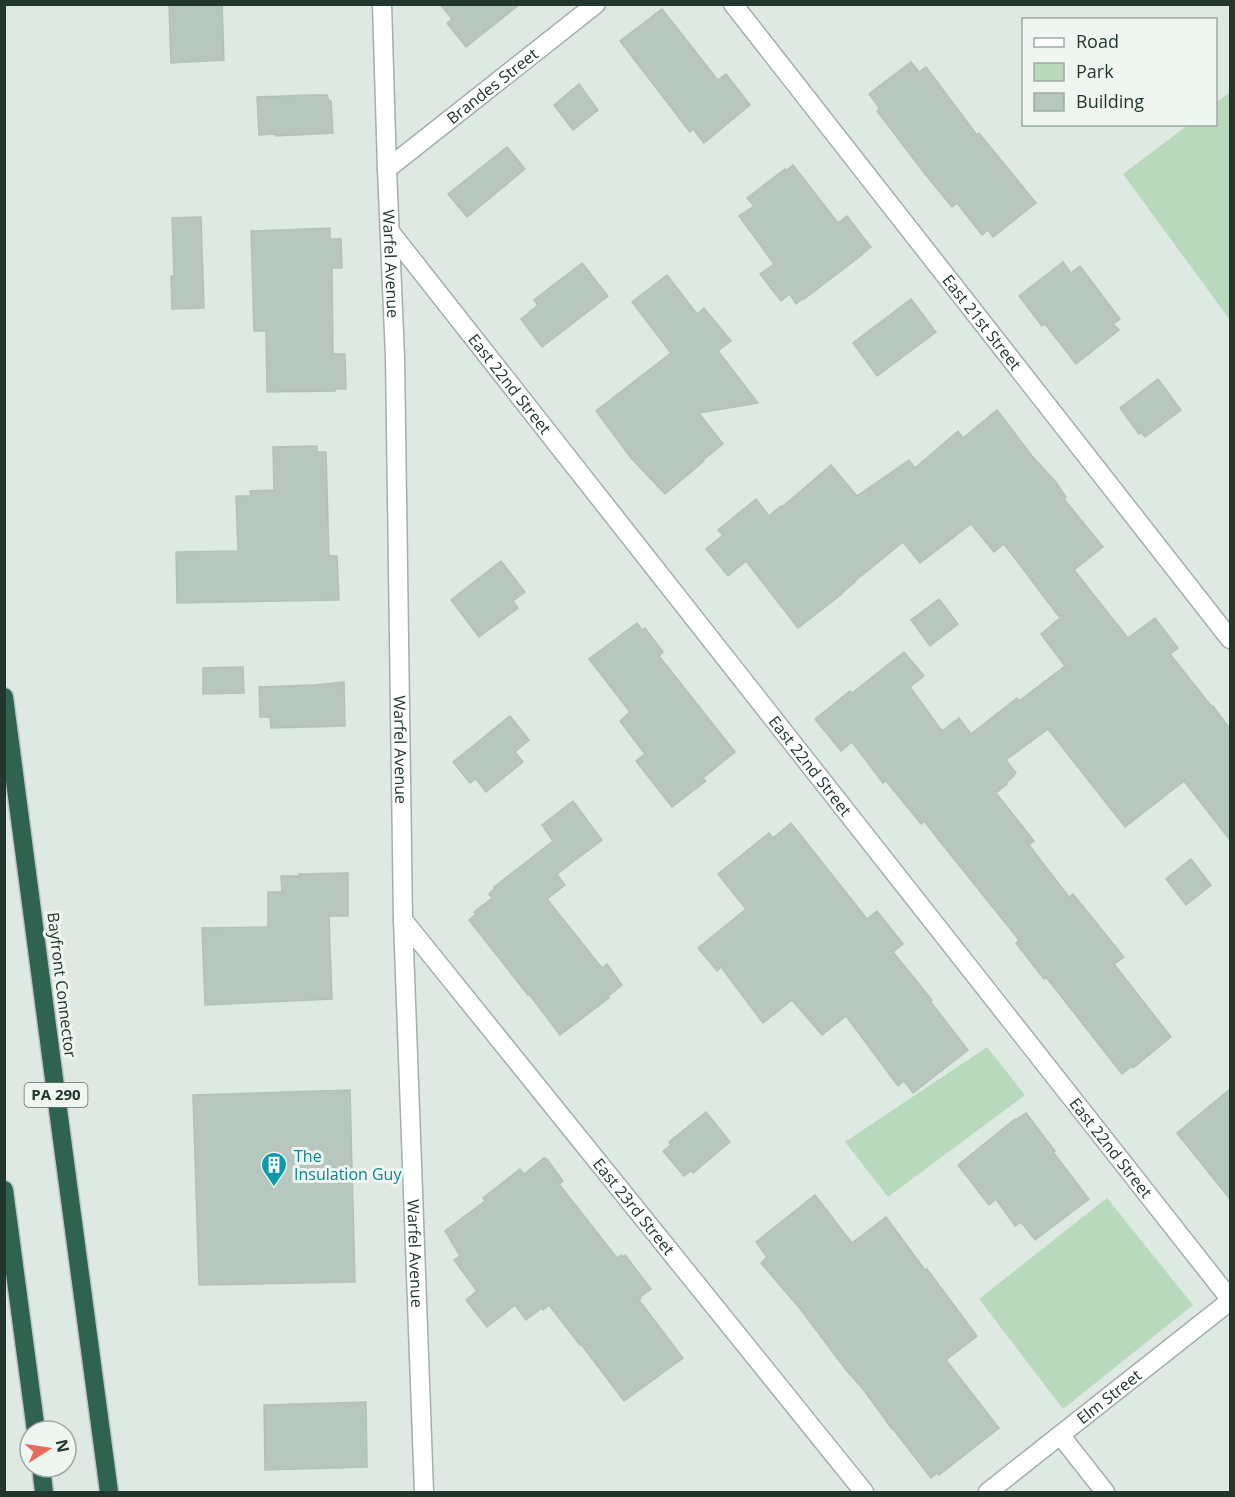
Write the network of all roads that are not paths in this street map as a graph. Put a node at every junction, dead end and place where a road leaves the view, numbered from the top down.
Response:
1 (382, 4) edge
2 (596, 4) edge
3 (733, 4) edge
4 (387, 169) junction
5 (391, 233) junction
6 (1230, 639) edge
7 (4, 697) edge
8 (402, 920) junction
9 (4, 1190) edge
10 (1230, 1300) edge
11 (34, 1419) edge
12 (1060, 1436) junction
13 (109, 1492) edge
14 (424, 1492) edge
15 (864, 1492) edge
16 (988, 1492) edge
17 (1104, 1492) edge

1 - 4 street, Warfel Avenue
2 - 4 street, Brandes Street
3 - 6 street, East 21st Street
4 - 5 street, Warfel Avenue
5 - 8 street, Warfel Avenue
5 - 10 street, East 22nd Street
7 - 13 highway, Bayfront Connector / PA 290
8 - 14 street, Warfel Avenue
8 - 15 street, East 23rd Street
9 - 11 highway
10 - 12 street, Elm Street
12 - 16 street, Elm Street
12 - 17 street

